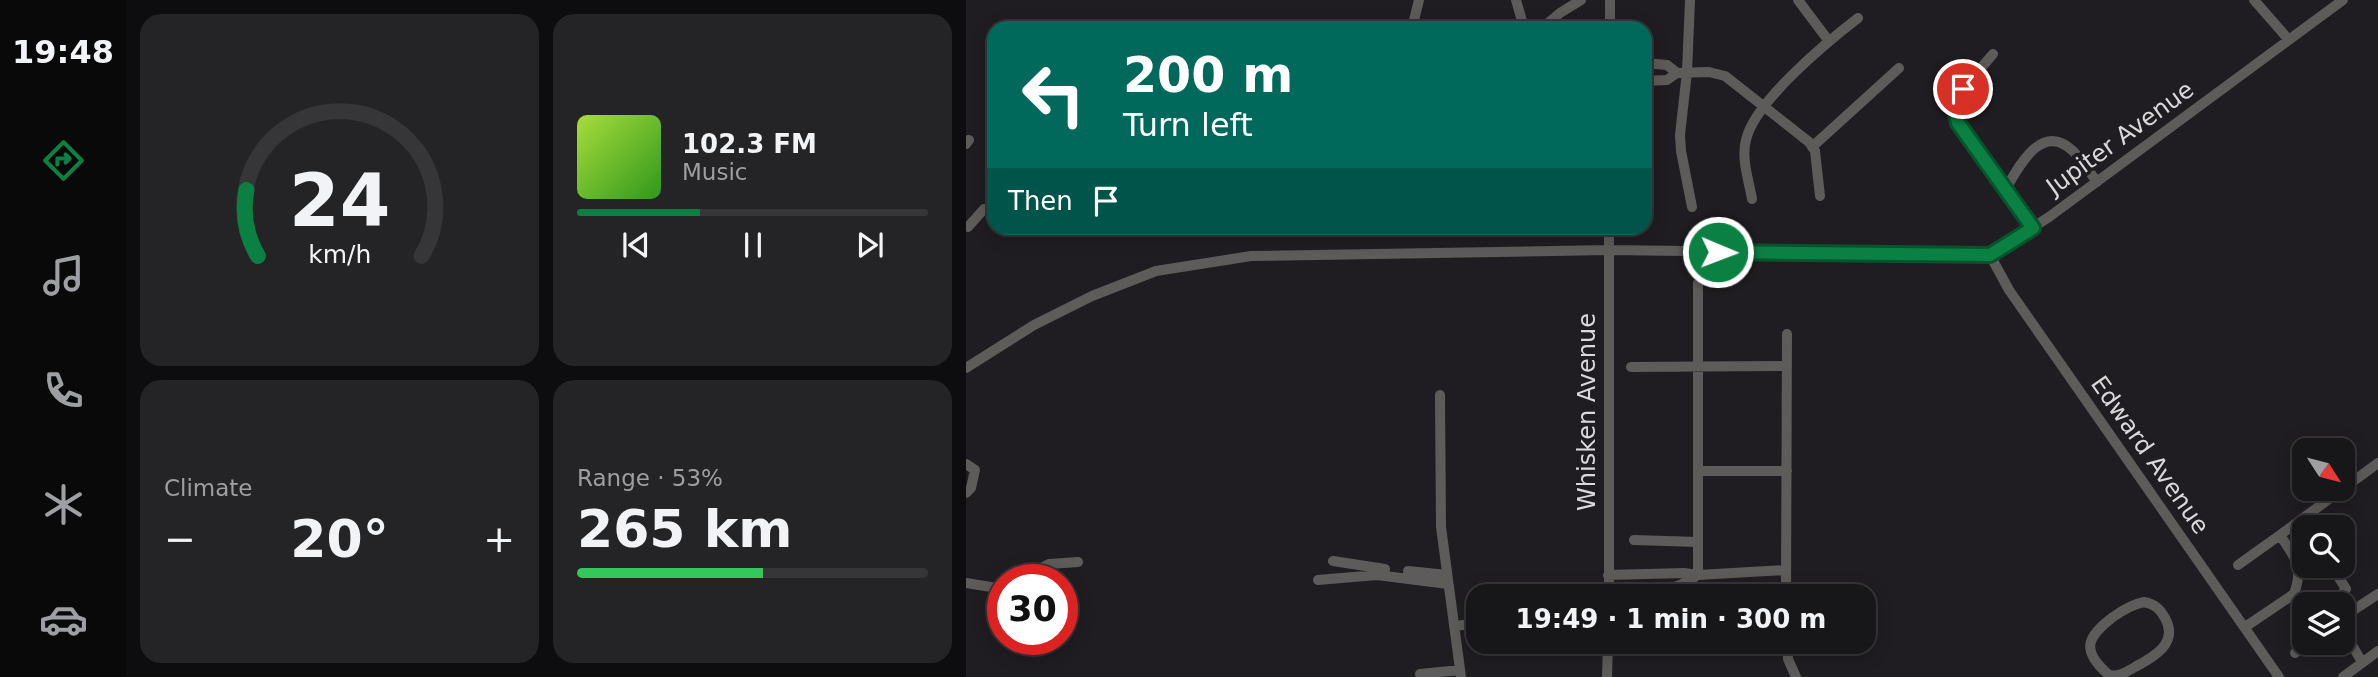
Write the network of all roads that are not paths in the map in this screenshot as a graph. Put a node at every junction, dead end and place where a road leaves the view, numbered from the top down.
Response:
1 (1419, 0) edge
2 (1516, 0) edge
3 (1581, 0) edge
4 (1610, 0) edge
5 (1690, 0) edge
6 (1798, 0) edge
7 (2254, 0) edge
8 (2343, 0) edge
9 (1858, 18) dead end
10 (1414, 21) edge
11 (1522, 21) edge
12 (1550, 21) edge
13 (1610, 21) edge
14 (1828, 40) junction
15 (2289, 40) junction
16 (1993, 54) dead end
17 (1652, 64) edge
18 (1899, 68) dead end
19 (1682, 73) junction
20 (1652, 80) edge
21 (1764, 106) junction
22 (1812, 147) junction
23 (2097, 182) junction
24 (2006, 190) junction
25 (1820, 196) dead end
26 (1752, 199) dead end
27 (1692, 207) dead end
28 (984, 209) dead end
29 (967, 227) edge
30 (2033, 228) junction
31 (1609, 235) edge
32 (1609, 250) junction
33 (1990, 255) junction
34 (1698, 283) dead end
35 (1787, 334) dead end
36 (1697, 366) junction
37 (1787, 366) junction
38 (1631, 367) dead end
39 (966, 368) edge
40 (1440, 395) dead end
41 (2378, 463) edge
42 (966, 464) edge
43 (1698, 471) junction
44 (1787, 471) junction
45 (966, 493) edge
46 (2280, 535) junction
47 (1634, 540) dead end
48 (1698, 542) junction
49 (1333, 561) dead end
50 (1078, 562) dead end
51 (1049, 564) edge
52 (2238, 565) dead end
53 (1786, 570) junction
54 (1608, 575) junction
55 (1698, 575) junction
56 (1318, 580) dead end
57 (1448, 580) junction
58 (966, 583) edge
59 (1608, 584) edge
60 (1685, 584) edge
61 (1786, 584) edge
62 (987, 586) edge
63 (2295, 592) edge
64 (2378, 594) edge
65 (2292, 595) edge
66 (2355, 609) edge
67 (1466, 625) edge
68 (1455, 626) junction
69 (2245, 627) junction
70 (2355, 650) edge
71 (2378, 651) edge
72 (1608, 654) edge
73 (1788, 654) edge
74 (2362, 662) junction
75 (1420, 674) dead end
76 (1461, 674) edge
77 (2108, 676) edge
78 (1607, 677) edge
79 (1796, 677) edge
80 (2279, 677) edge
81 (2343, 677) edge

1 - 10 street
2 - 11 street
3 - 12 street
4 - 13 street
5 - 19 street
6 - 14 street
7 - 15 street
8 - 15 street, Jupiter Avenue
9 - 14 street
14 - 21 street
15 - 23 street, Jupiter Avenue
16 - 24 street
17 - 19 street
18 - 22 street
19 - 20 street
19 - 21 street
19 - 27 street
21 - 22 street
21 - 26 street
22 - 25 street
23 - 24 street
23 - 30 street, Jupiter Avenue
24 - 30 street
28 - 29 street
30 - 33 street, Jupiter Avenue
31 - 32 street, Whisken Avenue
32 - 33 street
32 - 39 street
32 - 54 street, Whisken Avenue
33 - 69 street, Edward Avenue
34 - 36 street
35 - 37 street
36 - 37 street
36 - 38 street
36 - 43 street
37 - 44 street
40 - 57 street
41 - 46 street
42 - 45 street
43 - 44 street
43 - 48 street
44 - 53 street
46 - 52 street
46 - 63 street
47 - 48 street
48 - 55 street
49 - 57 street
50 - 51 street
53 - 55 street
53 - 61 street
54 - 55 street
54 - 59 street, Whisken Avenue
55 - 60 street
56 - 57 street
57 - 68 street
58 - 62 street
64 - 66 street
65 - 69 street
67 - 68 street
68 - 76 street
69 - 80 street, Edward Avenue
70 - 74 street
71 - 74 street
72 - 78 street
73 - 79 street
74 - 81 street
75 - 76 street
77 - 77 street

